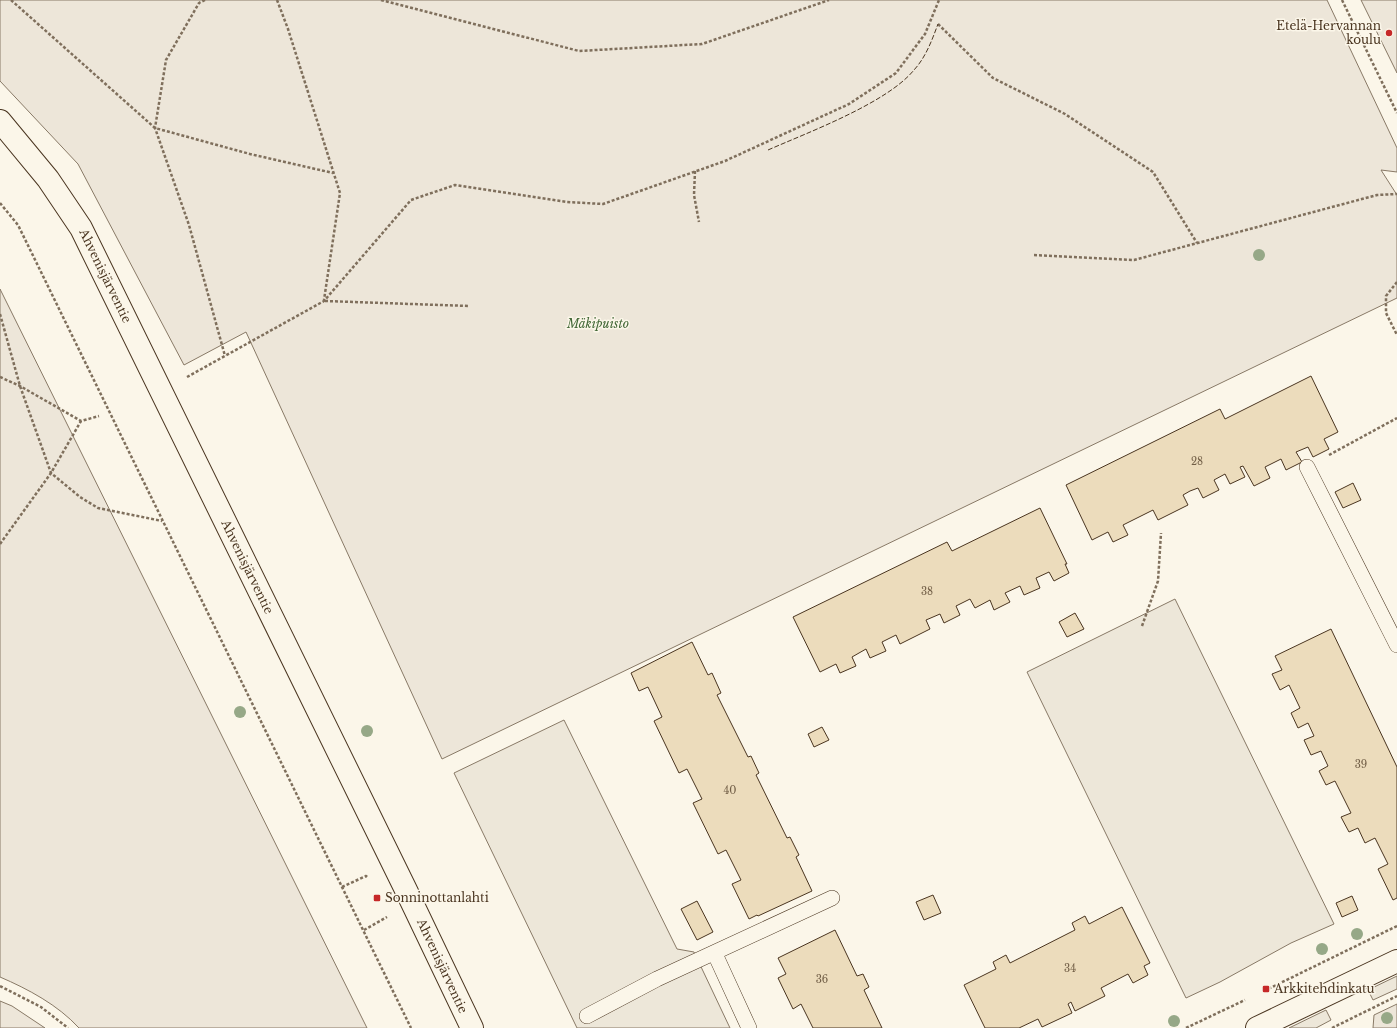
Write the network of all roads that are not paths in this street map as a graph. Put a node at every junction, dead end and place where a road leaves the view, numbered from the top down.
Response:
1 (0, 121) edge
2 (1307, 467) road end
3 (1397, 644) edge
4 (832, 898) dead end
5 (715, 954) junction
6 (1397, 961) edge
7 (587, 1016) dead end
8 (472, 1028) edge
9 (749, 1028) edge
10 (1258, 1028) edge

1 - 8 main road, Ahvenisjärventie
2 - 3 lane
4 - 5 lane
5 - 7 lane
5 - 9 lane
6 - 10 main road

